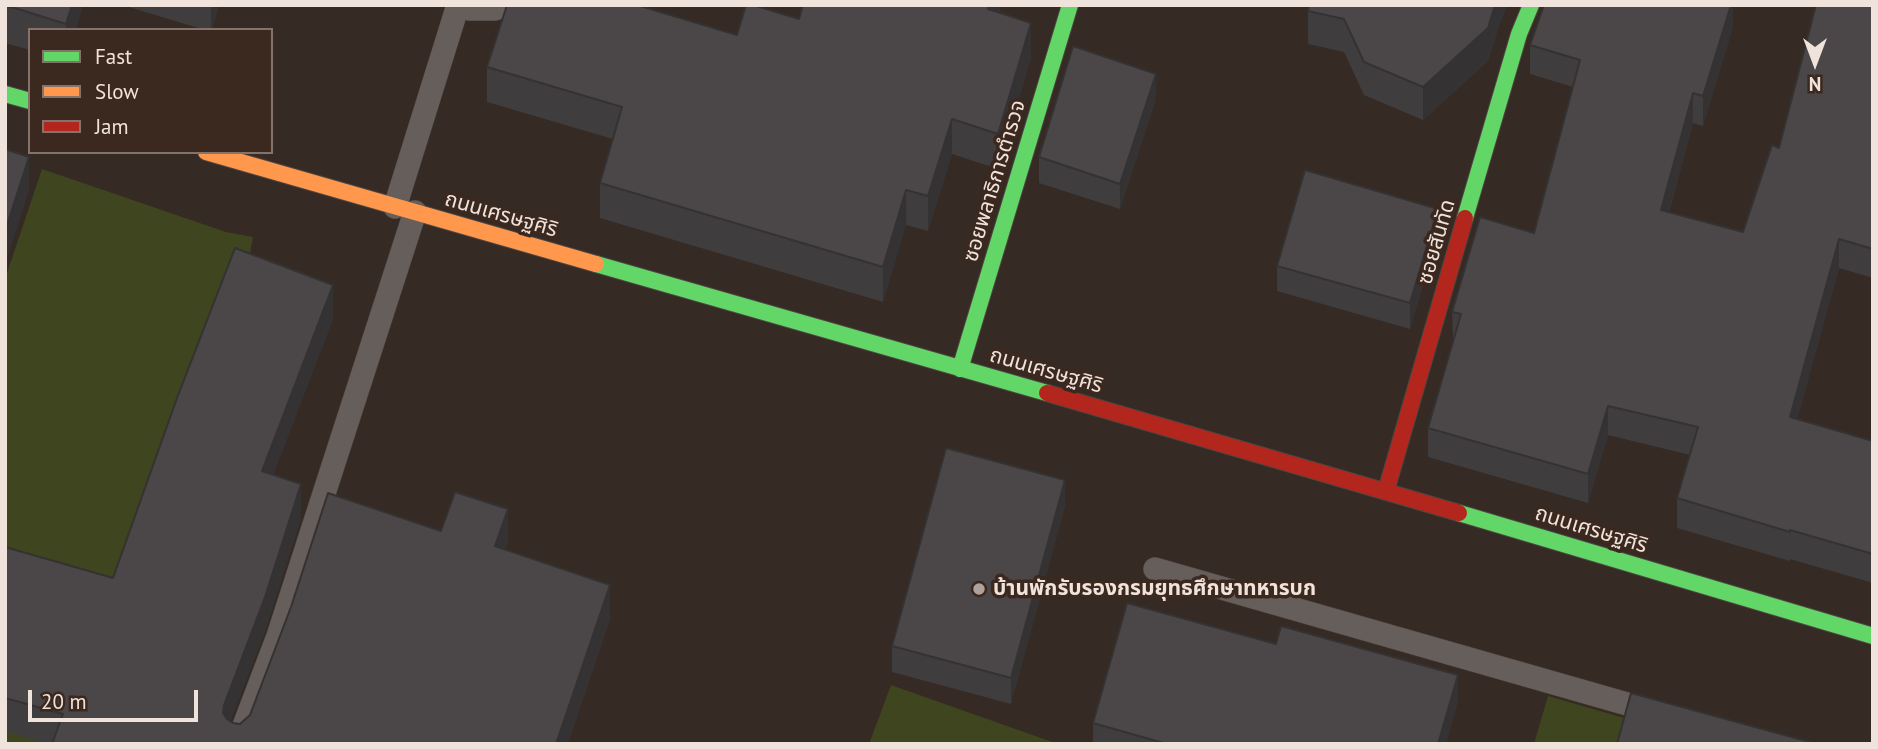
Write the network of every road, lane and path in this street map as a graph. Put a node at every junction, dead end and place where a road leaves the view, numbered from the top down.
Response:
1 (458, 5) edge
2 (505, 5) edge
3 (1070, 5) edge
4 (1531, 5) edge
5 (5, 94) edge
6 (28, 101) edge
7 (213, 154) edge
8 (405, 209) junction
9 (960, 369) junction
10 (1386, 491) junction
11 (1155, 569) dead end
12 (1873, 636) edge
13 (1675, 718) edge
14 (237, 744) edge

1 - 2 lane
1 - 8 lane
3 - 9 street, ซอยพลาธิการตำรวจ
4 - 10 street, ซอยสันทัด
5 - 6 street
7 - 8 street, ถนนเศรษฐศิริ
8 - 9 street, ถนนเศรษฐศิริ
8 - 14 lane
9 - 10 street, ถนนเศรษฐศิริ
10 - 12 street, ถนนเศรษฐศิริ
11 - 13 lane

